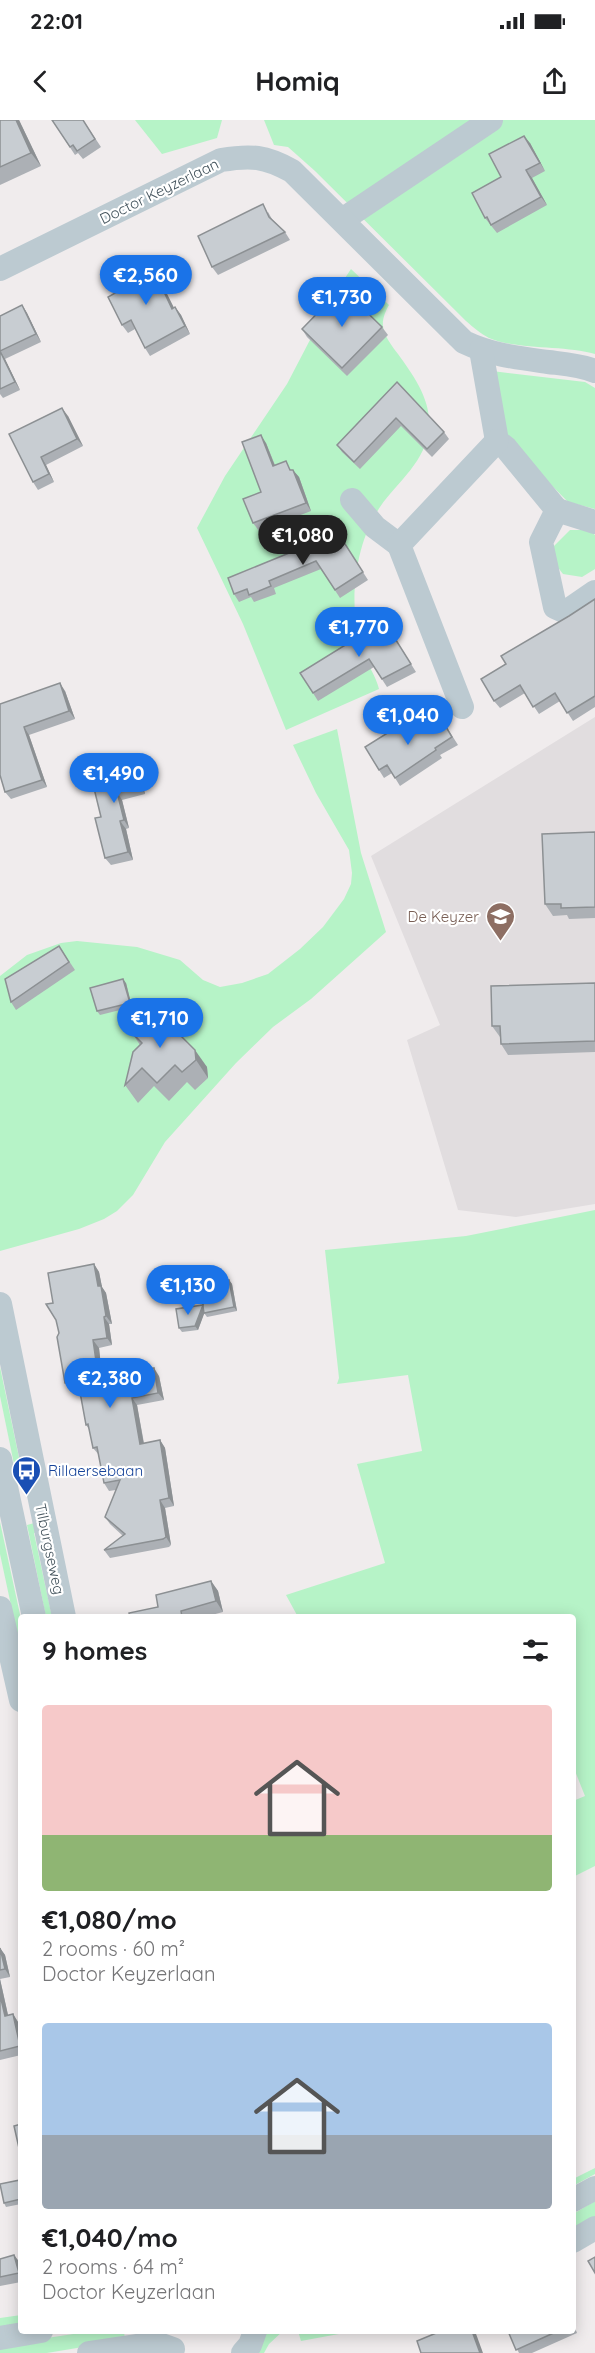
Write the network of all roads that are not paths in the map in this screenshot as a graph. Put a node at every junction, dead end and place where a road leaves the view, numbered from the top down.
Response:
1 (491, 120) edge
2 (342, 220) junction
3 (0, 268) edge
4 (481, 350) junction
5 (595, 371) edge
6 (497, 441) junction
7 (352, 500) dead end
8 (557, 510) junction
9 (595, 522) edge
10 (399, 544) junction
11 (595, 592) edge
12 (462, 707) dead end
13 (0, 1304) edge
14 (0, 1460) edge
15 (0, 1608) edge
16 (32, 1614) edge
17 (63, 1614) edge
18 (18, 1687) edge
19 (595, 2188) edge
20 (576, 2198) edge
21 (595, 2228) edge
22 (576, 2239) edge
23 (23, 2334) edge
24 (254, 2334) edge
25 (0, 2338) edge
26 (172, 2344) edge
27 (89, 2353) edge
28 (243, 2353) edge

1 - 2 street
2 - 3 street, Doctor Keyzerlaan
2 - 4 street, Doctor Keyzerlaan
4 - 5 street, Doctor Keyzerlaan
4 - 6 street
6 - 8 street
6 - 10 street
7 - 10 street
8 - 9 street
8 - 11 street
10 - 12 street
13 - 17 street, Tilburgseweg
14 - 16 street, Tilburgseweg
15 - 18 street
19 - 20 street
21 - 22 street
23 - 25 street
24 - 28 street
26 - 27 street

